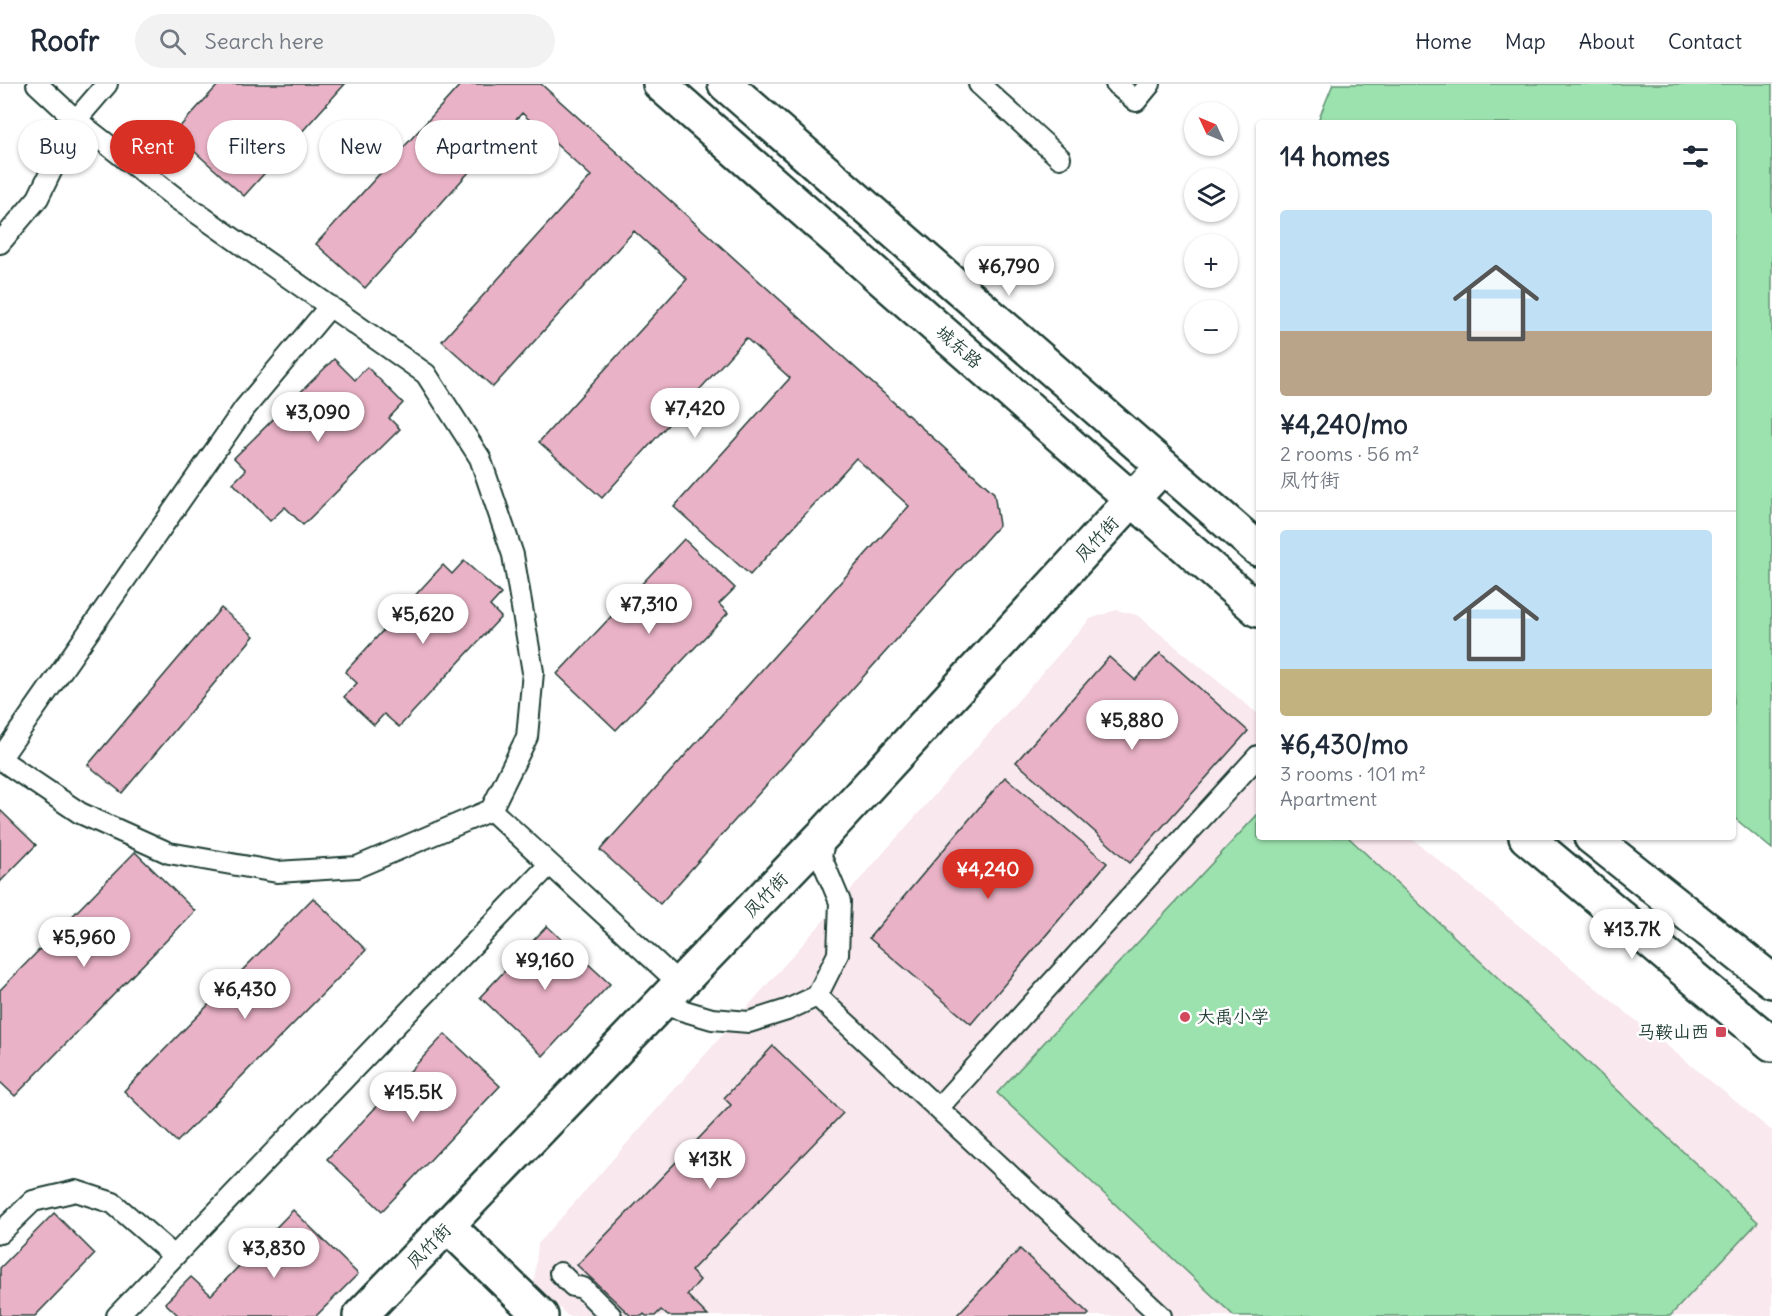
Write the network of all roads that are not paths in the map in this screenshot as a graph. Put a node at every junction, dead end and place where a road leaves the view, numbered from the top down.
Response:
1 (36, 84) edge
2 (107, 84) edge
3 (660, 84) edge
4 (725, 84) edge
5 (979, 84) edge
6 (1116, 84) edge
7 (1150, 84) edge
8 (76, 120) joint
9 (98, 137) edge
10 (1060, 158) dead end
11 (50, 174) edge
12 (0, 243) edge
13 (330, 306) junction
14 (1164, 466) junction
15 (1133, 500) junction
16 (1256, 547) edge
17 (1256, 608) edge
18 (1256, 758) edge
19 (491, 810) junction
20 (825, 833) junction
21 (1530, 840) edge
22 (1595, 840) edge
23 (549, 864) junction
24 (1772, 981) edge
25 (671, 994) junction
26 (817, 996) junction
27 (1772, 1044) edge
28 (938, 1108) junction
29 (448, 1226) junction
30 (0, 1233) edge
31 (174, 1256) junction
32 (560, 1273) dead end
33 (117, 1316) edge
34 (360, 1316) edge
35 (541, 1316) edge
36 (611, 1316) edge
37 (1161, 1316) edge

1 - 8 lane
2 - 8 lane
3 - 15 street, 城东路
4 - 14 street
5 - 10 lane
6 - 7 lane
9 - 13 lane
11 - 12 lane
13 - 19 lane
13 - 19 lane
14 - 15 street, 凤竹街
14 - 16 street
15 - 17 street, 城东路
15 - 20 street, 凤竹街
18 - 28 lane
19 - 23 lane
20 - 25 street, 凤竹街
20 - 26 lane
21 - 27 street
22 - 24 street
23 - 25 lane
23 - 31 lane
25 - 26 lane
25 - 29 street, 凤竹街
26 - 28 lane
28 - 37 lane
29 - 34 street, 凤竹街
29 - 35 street
30 - 31 lane
31 - 33 lane
32 - 36 lane

